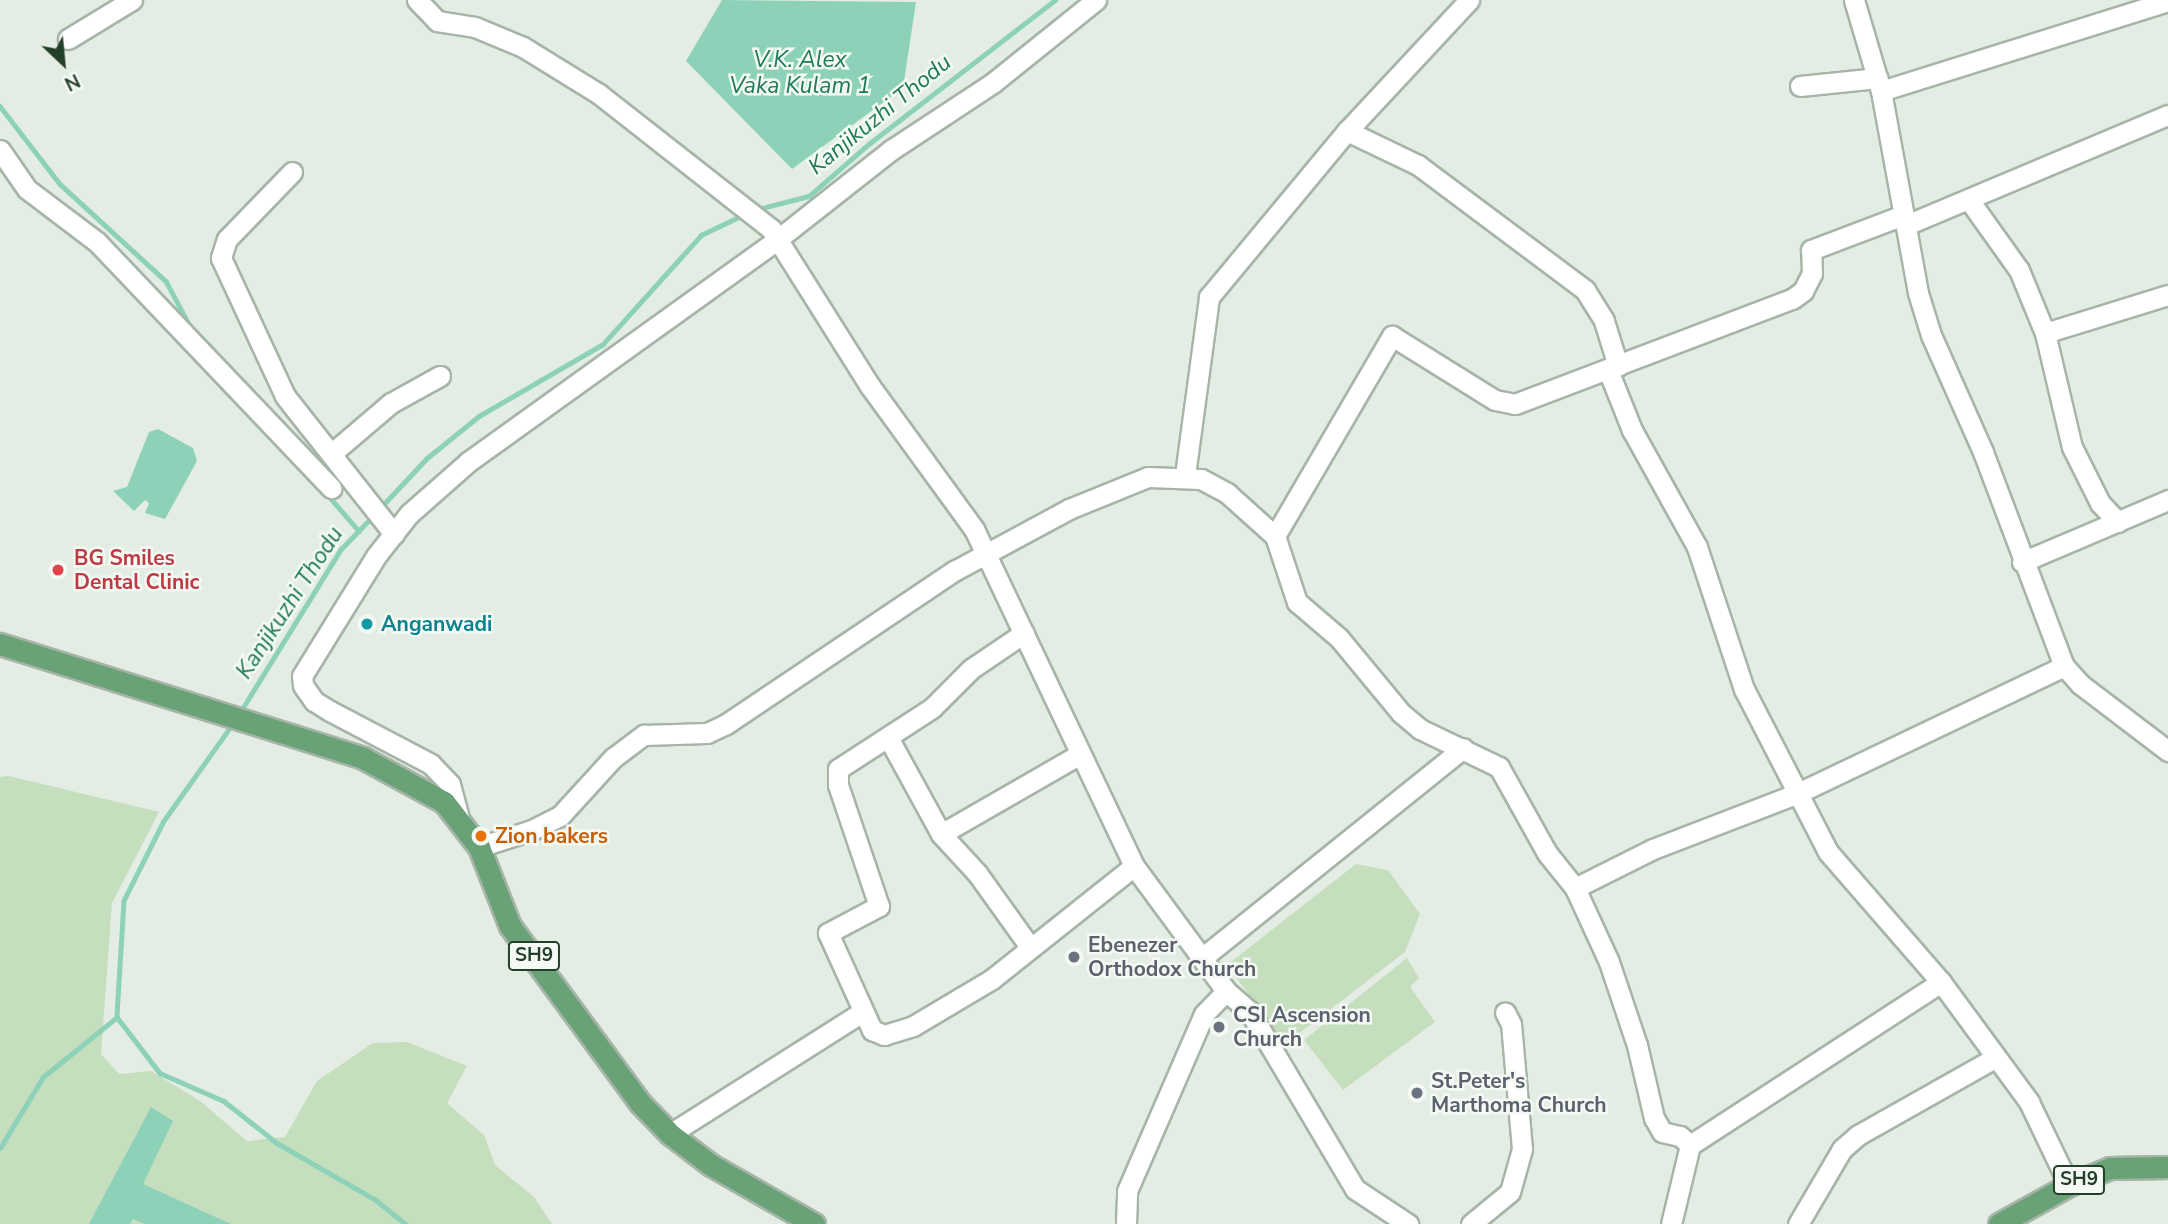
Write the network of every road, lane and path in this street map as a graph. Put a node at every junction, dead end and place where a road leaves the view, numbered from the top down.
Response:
1 (132, 0) edge
2 (417, 0) edge
3 (1096, 0) edge
4 (1469, 0) edge
5 (1854, 0) edge
6 (2168, 1) edge
7 (68, 39) dead end
8 (1880, 84) junction
9 (1800, 86) dead end
10 (2168, 115) edge
11 (1347, 131) junction
12 (0, 150) edge
13 (292, 172) dead end
14 (1969, 200) junction
15 (1904, 220) junction
16 (775, 234) junction
17 (2168, 295) edge
18 (2045, 334) junction
19 (1613, 368) junction
20 (440, 376) dead end
21 (331, 454) junction
22 (1185, 475) junction
23 (331, 488) dead end
24 (2168, 500) edge
25 (2118, 522) junction
26 (394, 534) junction
27 (1275, 536) junction
28 (988, 554) junction
29 (2022, 562) junction
30 (1024, 633) junction
31 (0, 644) edge
32 (2064, 666) junction
33 (889, 739) junction
34 (1463, 748) junction
35 (2168, 751) edge
36 (1080, 754) junction
37 (1798, 793) junction
38 (459, 818) junction
39 (941, 834) junction
40 (479, 847) junction
41 (1134, 866) junction
42 (1575, 888) junction
43 (1030, 947) junction
44 (1202, 958) junction
45 (1941, 982) junction
46 (1226, 991) junction
47 (862, 1012) junction
48 (1505, 1012) dead end
49 (1993, 1059) junction
50 (670, 1134) junction
51 (1690, 1145) junction
52 (2168, 1167) edge
53 (2069, 1185) junction
54 (814, 1224) edge
55 (1125, 1224) edge
56 (1408, 1224) edge
57 (1471, 1224) edge
58 (1671, 1224) edge
59 (1798, 1224) edge
60 (1999, 1224) edge

1 - 7 street
2 - 16 street
3 - 16 street
4 - 11 street
5 - 8 street
6 - 8 street
8 - 9 street
8 - 15 street
10 - 14 street
11 - 19 street
11 - 22 street
12 - 23 street
13 - 21 street
14 - 15 street
14 - 18 street
15 - 19 street
15 - 29 street
16 - 26 street
16 - 28 street
17 - 18 street
18 - 25 street
19 - 27 street
19 - 37 street
20 - 21 street
21 - 26 street
22 - 27 street
22 - 28 street
24 - 25 street
25 - 29 street
26 - 38 street
27 - 34 street
28 - 30 street
28 - 40 street
29 - 32 street
30 - 33 street
30 - 36 street
31 - 38 main road, SH9
32 - 35 street
32 - 37 street
33 - 39 street
33 - 47 street
34 - 42 street
34 - 44 street
36 - 39 street
36 - 41 street
37 - 42 street
37 - 45 street
38 - 40 main road, SH9
39 - 43 street
40 - 50 main road, SH9
41 - 43 street
41 - 44 street
42 - 51 street
43 - 47 street
44 - 46 street
45 - 49 street
45 - 51 street
46 - 55 street
46 - 56 street
47 - 50 street
48 - 57 street
49 - 53 street
49 - 59 street
50 - 54 main road, SH9
51 - 58 street
52 - 53 main road, SH9
53 - 60 main road, SH9

